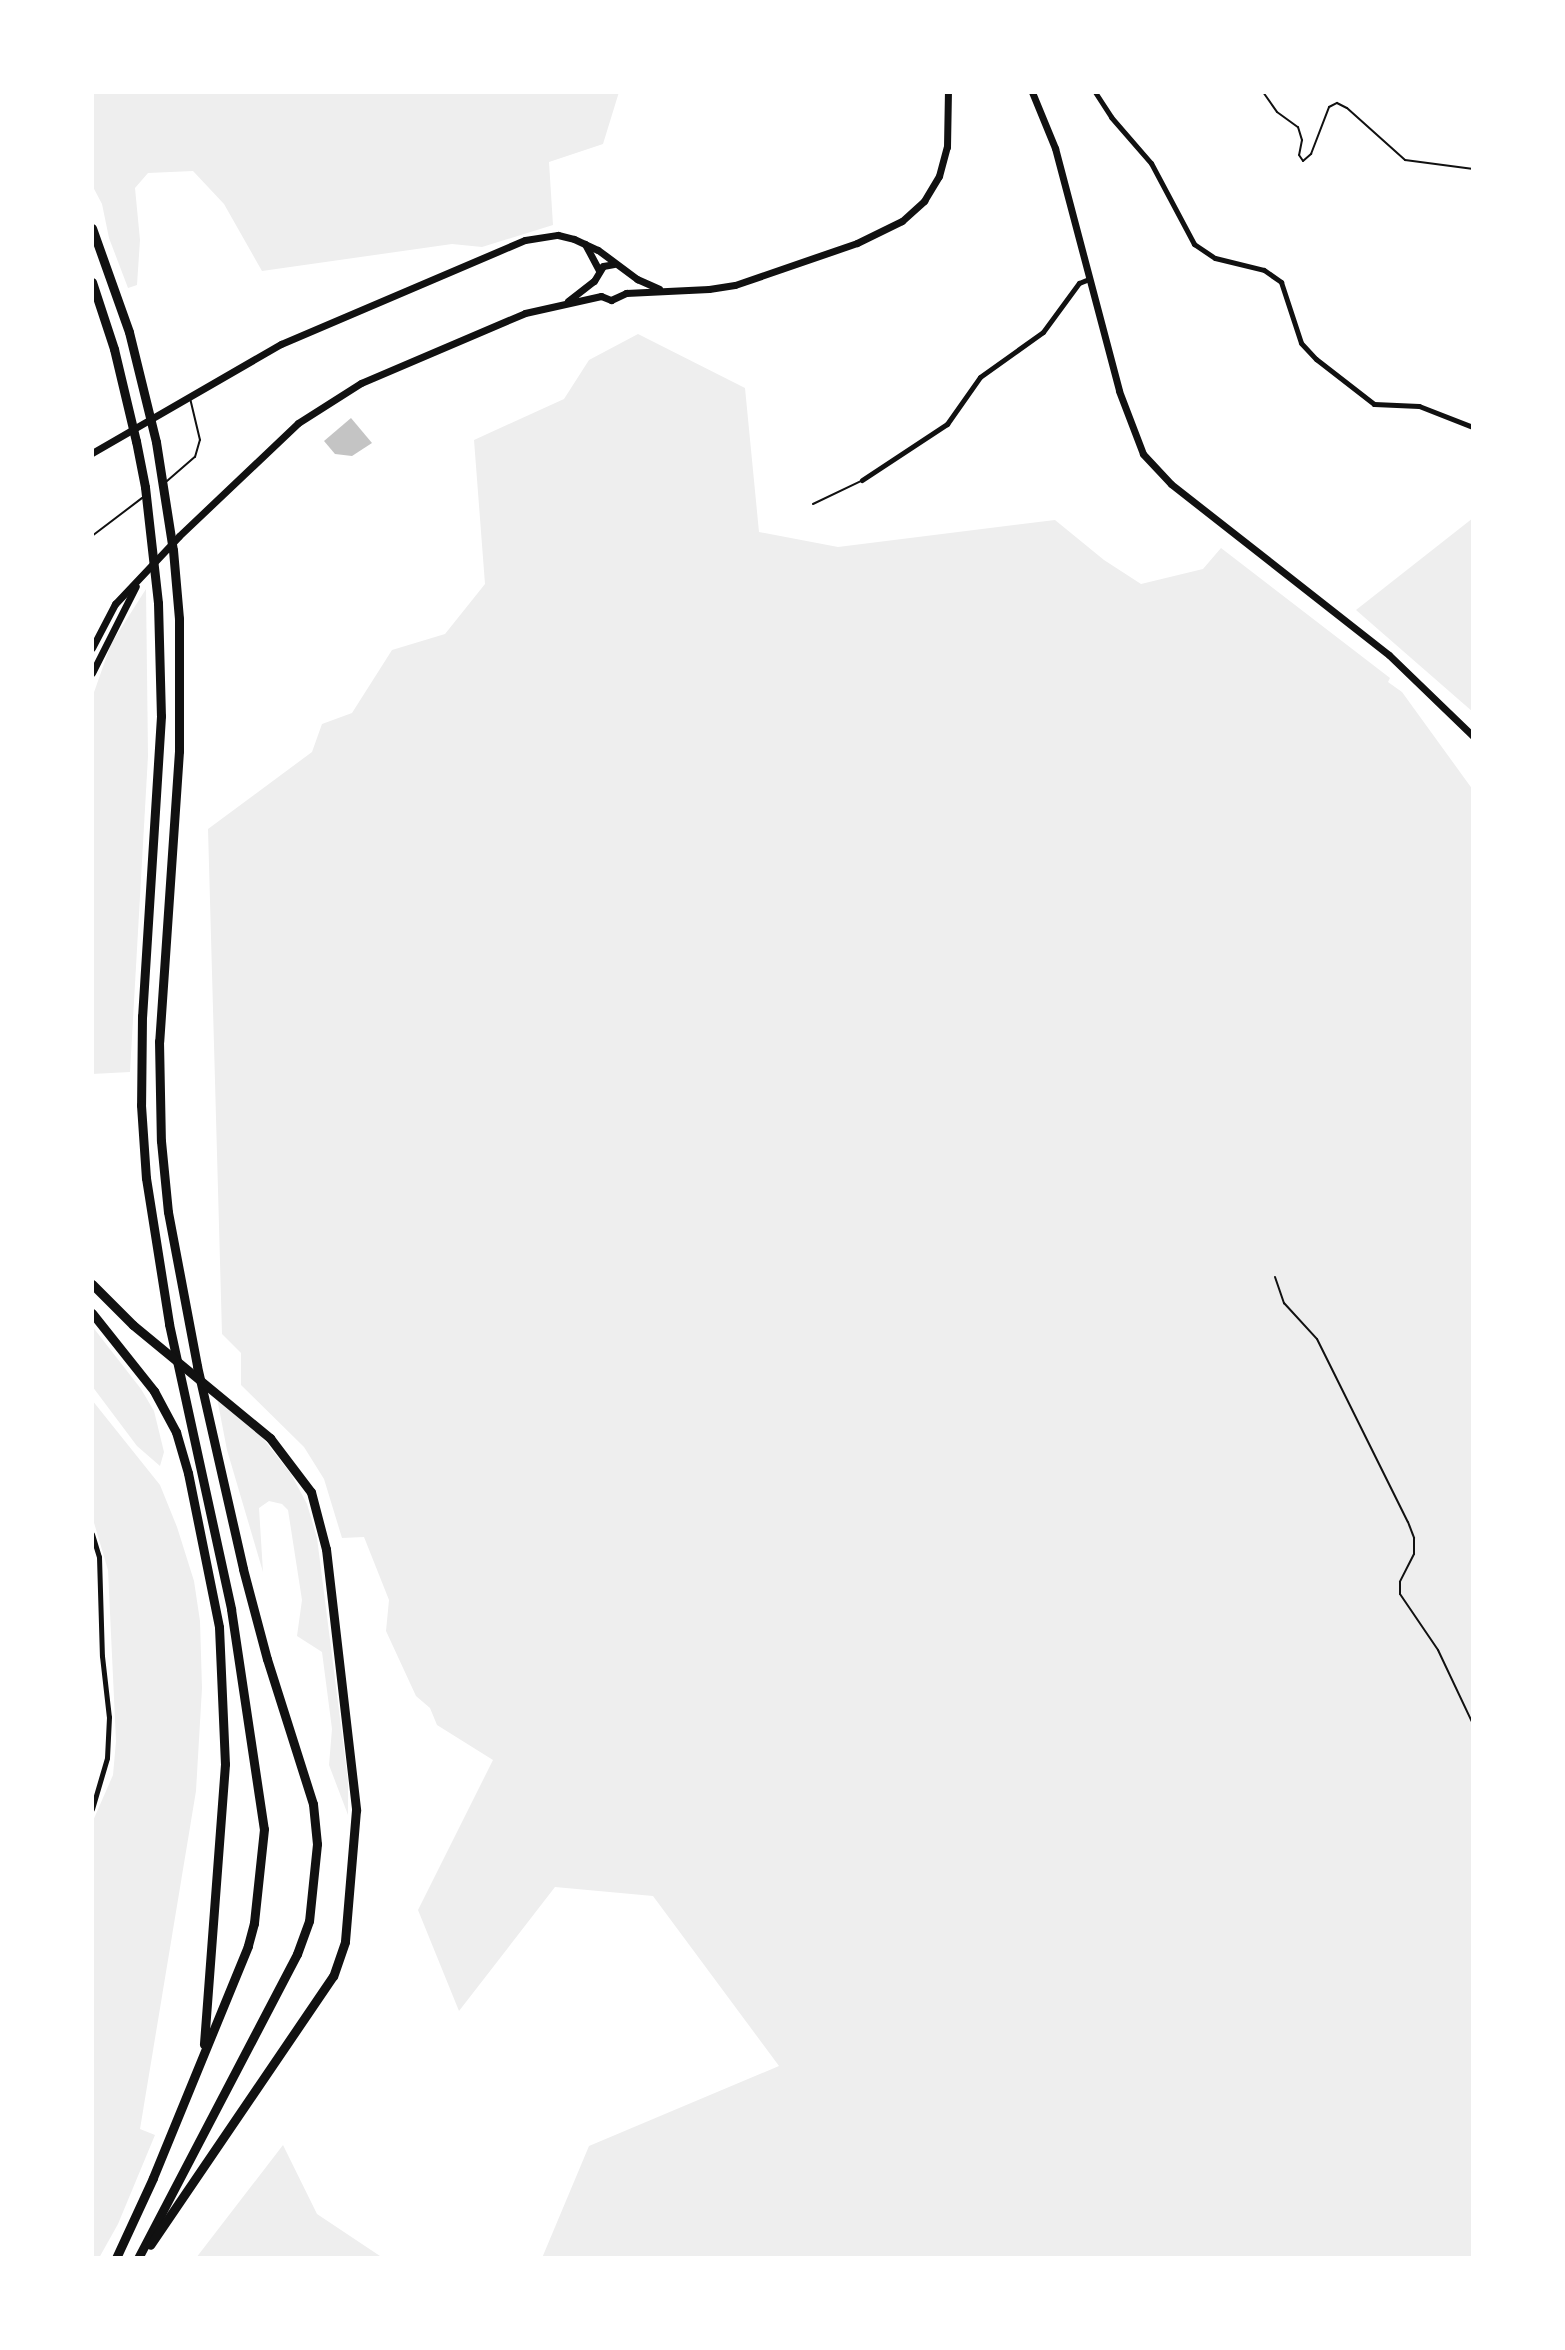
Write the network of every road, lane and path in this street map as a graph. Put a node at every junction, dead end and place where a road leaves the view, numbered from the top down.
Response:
1 (948, 92) edge
2 (1032, 92) edge
3 (1095, 92) edge
4 (1263, 92) edge
5 (1473, 169) edge
6 (92, 228) edge
7 (584, 243) junction
8 (614, 264) junction
9 (599, 270) junction
10 (628, 274) junction
11 (1089, 279) junction
12 (594, 281) junction
13 (92, 282) edge
14 (663, 290) junction
15 (626, 293) junction
16 (601, 296) junction
17 (566, 302) junction
18 (189, 396) junction
19 (1473, 427) edge
20 (92, 453) edge
21 (862, 480) joint
22 (813, 504) dead end
23 (92, 536) edge
24 (139, 580) junction
25 (92, 648) edge
26 (92, 673) edge
27 (1473, 736) edge
28 (1275, 1277) dead end
29 (92, 1284) edge
30 (92, 1313) edge
31 (92, 1534) edge
32 (1473, 1724) edge
33 (92, 1809) edge
34 (203, 2054) junction
35 (116, 2258) edge
36 (140, 2258) edge

1 - 14 main road
2 - 11 main road
3 - 19 street
4 - 5 lane
6 - 36 highway
7 - 8 main road
7 - 9 main road
7 - 18 main road
8 - 9 main road
8 - 10 main road
9 - 12 main road
10 - 14 main road
10 - 15 main road
11 - 21 street
11 - 27 main road
12 - 16 main road
12 - 17 main road
13 - 34 highway
14 - 15 main road
15 - 16 main road
16 - 17 main road
17 - 24 main road
18 - 20 main road
18 - 23 lane
21 - 22 lane
24 - 25 main road
24 - 26 main road
28 - 32 path
29 - 36 highway
30 - 34 highway
31 - 33 street
34 - 35 highway

